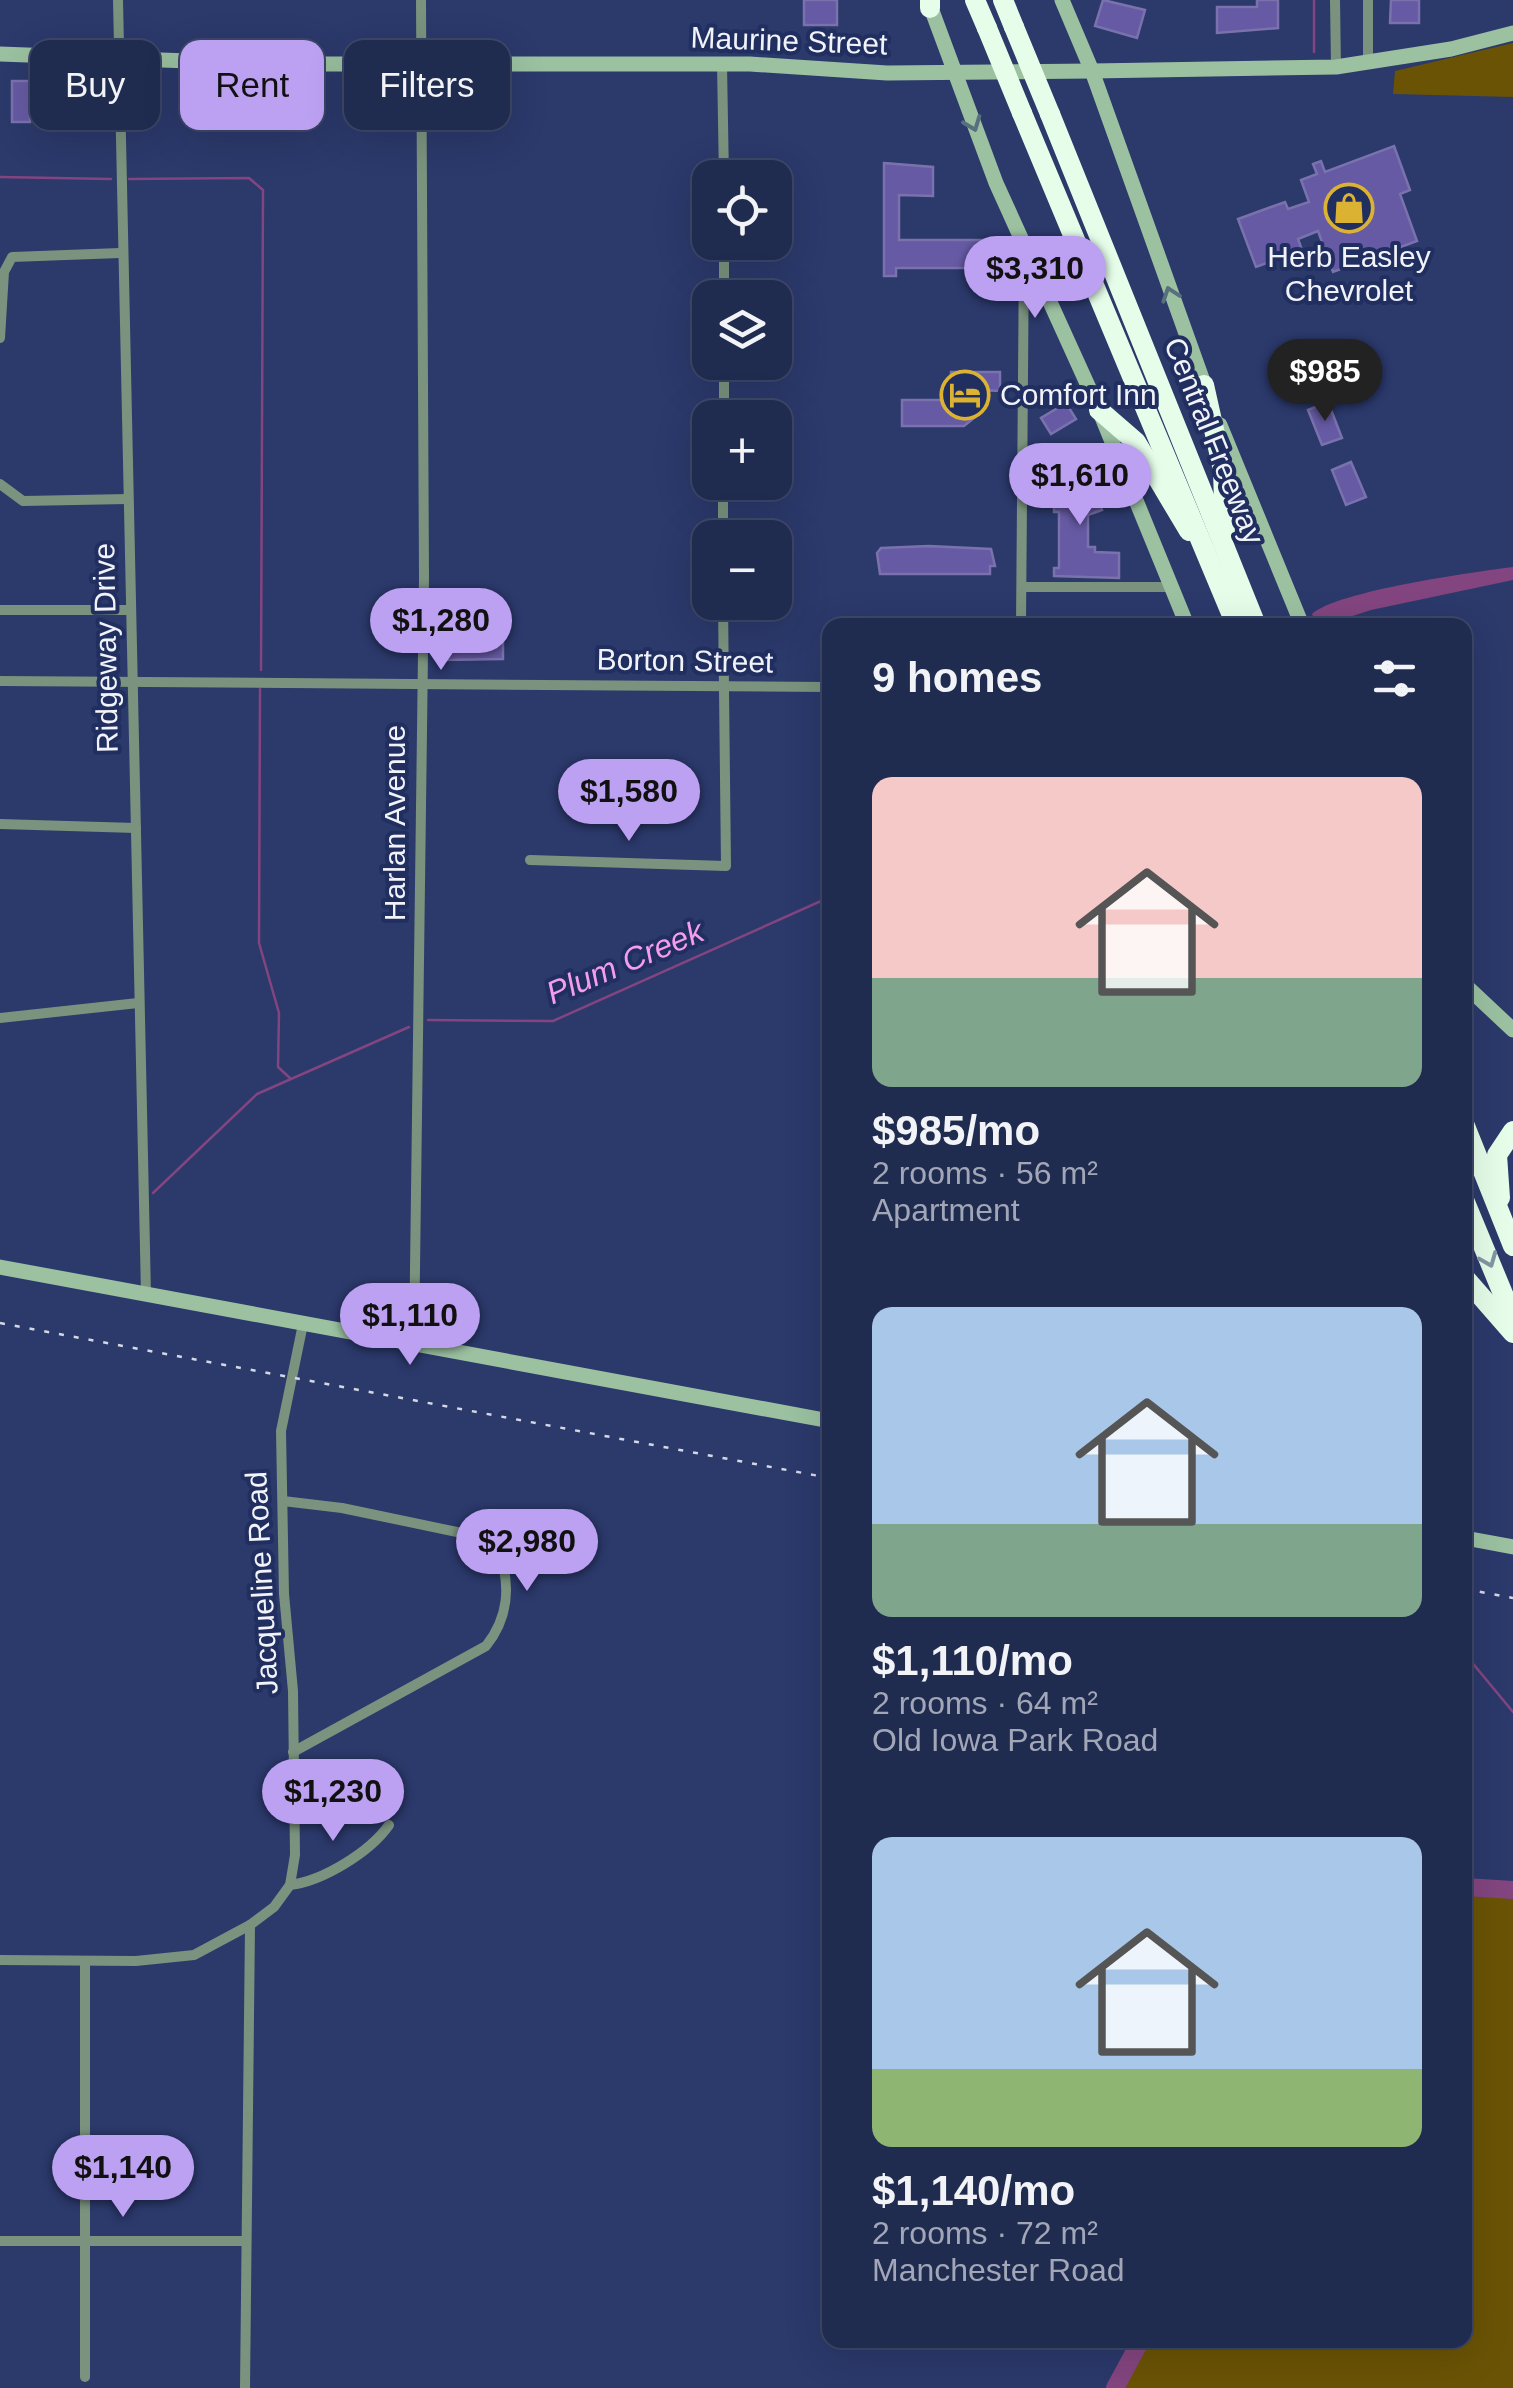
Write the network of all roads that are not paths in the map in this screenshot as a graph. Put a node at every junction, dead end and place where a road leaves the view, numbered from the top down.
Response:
1 (118, 0) edge
2 (420, 0) edge
3 (976, 0) edge
4 (1004, 0) edge
5 (1062, 0) edge
6 (1335, 0) edge
7 (1368, 0) edge
8 (929, 3) edge
9 (1513, 33) edge
10 (118, 40) edge
11 (420, 40) edge
12 (0, 54) edge
13 (30, 55) edge
14 (160, 58) edge
15 (1368, 63) junction
16 (344, 64) edge
17 (722, 64) junction
18 (510, 65) edge
19 (1336, 67) junction
20 (1092, 71) junction
21 (953, 72) junction
22 (119, 130) edge
23 (420, 130) edge
24 (724, 160) edge
25 (1024, 244) junction
26 (120, 253) junction
27 (0, 338) edge
28 (1204, 385) junction
29 (1099, 410) junction
30 (0, 484) edge
31 (128, 500) junction
32 (1220, 558) junction
33 (1022, 587) junction
34 (1171, 587) junction
35 (0, 610) edge
36 (130, 610) junction
37 (1021, 618) edge
38 (1184, 618) edge
39 (1234, 618) edge
40 (1252, 618) edge
41 (1299, 618) edge
42 (723, 620) edge
43 (0, 682) edge
44 (132, 682) junction
45 (421, 684) junction
46 (822, 687) edge
47 (724, 688) junction
48 (0, 824) edge
49 (136, 828) junction
50 (530, 860) dead end
51 (1472, 992) edge
52 (138, 1004) junction
53 (0, 1018) edge
54 (1513, 1030) edge
55 (1513, 1130) edge
56 (1472, 1143) edge
57 (1501, 1215) junction
58 (1472, 1219) edge
59 (1513, 1246) edge
60 (0, 1267) edge
61 (1472, 1286) edge
62 (146, 1296) junction
63 (1513, 1318) edge
64 (303, 1324) junction
65 (1513, 1334) edge
66 (414, 1346) junction
67 (822, 1420) edge
68 (282, 1501) junction
69 (1472, 1539) edge
70 (1513, 1547) edge
71 (294, 1752) junction
72 (388, 1824) dead end
73 (290, 1885) junction
74 (250, 1925) junction
75 (0, 1960) edge
76 (85, 1961) junction
77 (85, 2239) junction
78 (0, 2241) edge
79 (246, 2241) junction
80 (84, 2376) dead end
81 (245, 2388) edge

1 - 10 street, Ridgeway Drive
2 - 11 street, Harlan Avenue
3 - 32 highway, Central Freeway, bridge
4 - 32 highway, Central Freeway, bridge
5 - 20 main road, Central Freeway
6 - 19 street
7 - 15 street
8 - 21 main road
9 - 15 main road, Maurine Street
12 - 13 main road, Maurine Street
14 - 16 main road, Maurine Street
15 - 19 main road, Maurine Street
17 - 18 main road, Maurine Street
17 - 21 main road, Maurine Street
17 - 24 street
19 - 20 main road, Maurine Street
20 - 21 main road, Maurine Street
28 -> 20 main road, Central Freeway
21 -> 25 main road
22 - 26 street, Ridgeway Drive
23 - 45 street, Harlan Avenue
25 - 29 main road
25 - 33 street
26 - 27 street
26 - 31 street, Ridgeway Drive
28 - 32 highway
28 - 41 main road, Central Freeway
29 - 32 highway
29 - 34 main road
30 - 31 street
31 - 36 street, Ridgeway Drive
32 - 39 highway, Central Freeway
32 - 40 highway, Central Freeway
33 - 34 street
33 - 37 street
34 - 38 main road
35 - 36 street
36 - 44 street, Ridgeway Drive
42 - 47 street
43 - 44 street, Borton Street
44 - 45 street, Borton Street
44 - 49 street, Ridgeway Drive
45 - 47 street, Borton Street
45 - 66 street, Harlan Avenue
46 - 47 street, Borton Street
47 - 50 street
48 - 49 street
49 - 52 street, Ridgeway Drive
51 - 54 main road
52 - 53 street
52 - 62 street, Ridgeway Drive
55 - 57 highway
56 - 57 highway
57 - 59 highway
58 -> 63 highway
60 - 62 main road
61 - 65 highway
62 - 64 main road
64 - 66 main road
64 - 68 street, Jacqueline Road
66 - 67 main road
68 - 71 street, Jacqueline Road
68 - 71 street
69 - 70 main road
71 - 73 street, Jacqueline Road
72 - 73 street
73 - 74 street
74 - 76 street
74 - 79 street
75 - 76 street
76 - 77 street
77 - 78 street
77 - 79 street
77 - 80 street
79 - 81 street

